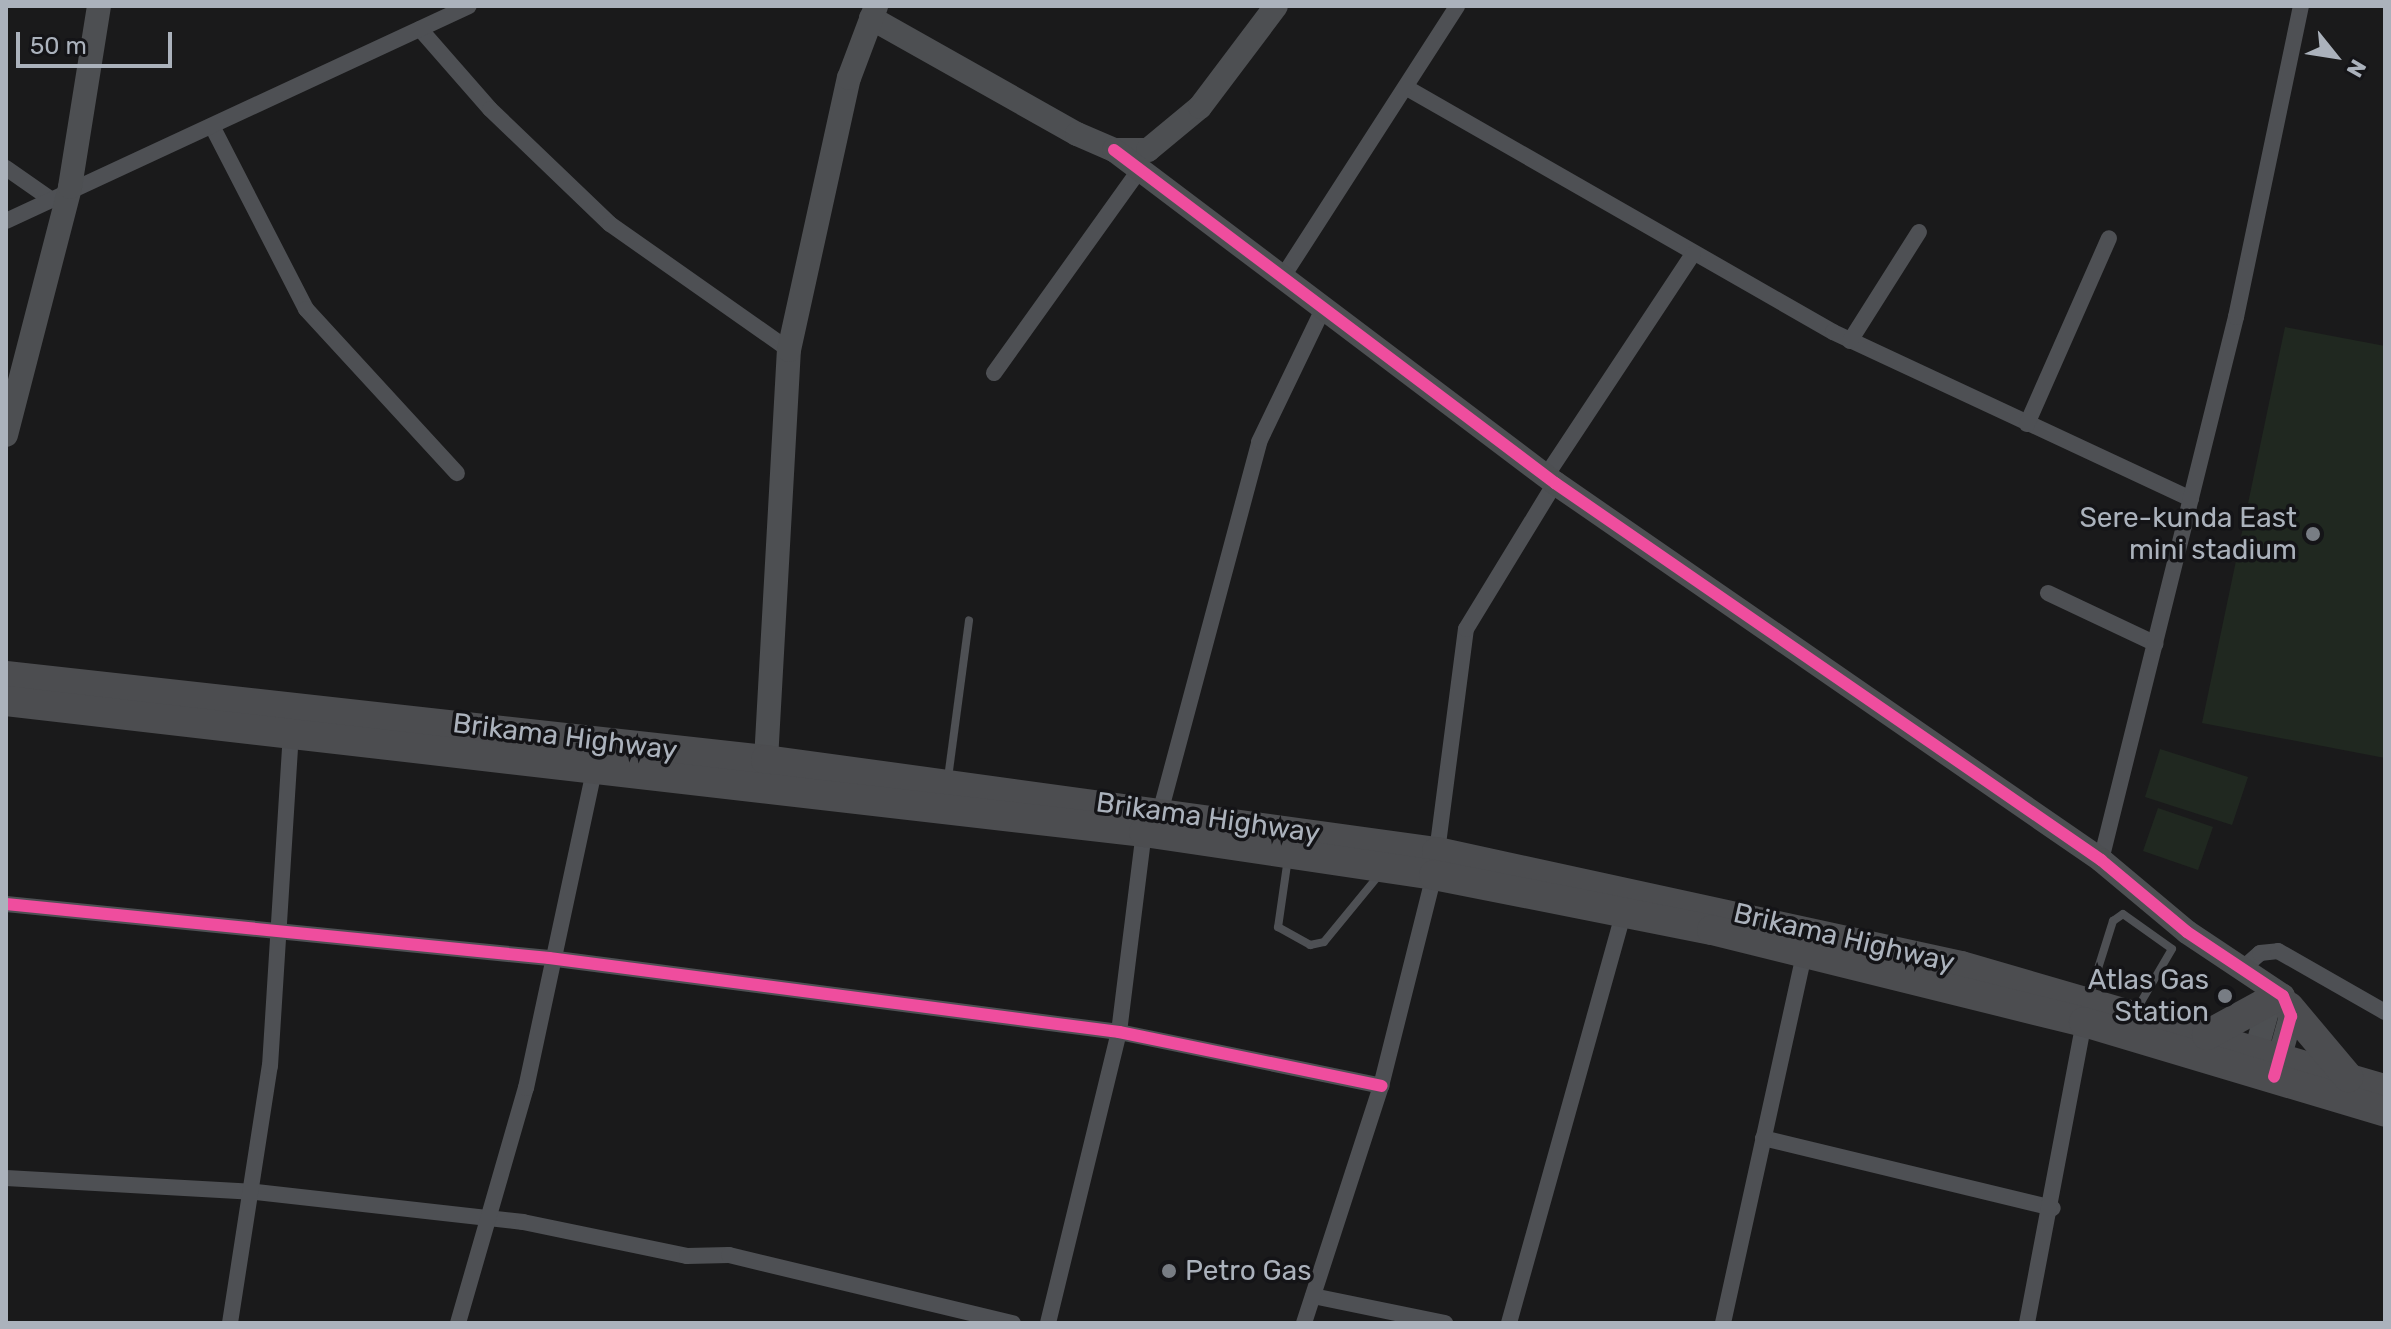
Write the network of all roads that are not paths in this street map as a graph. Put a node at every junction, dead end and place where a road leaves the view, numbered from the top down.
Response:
1 (99, 6) edge
2 (469, 6) edge
3 (1276, 6) edge
4 (1457, 6) edge
5 (2301, 6) edge
6 (869, 10) edge
7 (420, 29) junction
8 (1407, 88) junction
9 (212, 126) junction
10 (1114, 150) junction
11 (6, 168) edge
12 (1137, 173) junction
13 (60, 192) junction
14 (6, 221) edge
15 (1919, 232) dead end
16 (2109, 238) dead end
17 (1693, 254) junction
18 (1282, 278) junction
19 (1323, 309) junction
20 (1850, 341) junction
21 (789, 350) junction
22 (994, 373) dead end
23 (2027, 424) junction
24 (6, 435) edge
25 (457, 473) dead end
26 (1550, 480) junction
27 (2191, 499) junction
28 (2048, 593) dead end
29 (969, 620) dead end
30 (2156, 644) junction
31 (6, 676) edge
32 (6, 701) edge
33 (291, 732) junction
34 (766, 760) junction
35 (595, 766) junction
36 (947, 783) junction
37 (1152, 820) junction
38 (1291, 842) junction
39 (2101, 860) junction
40 (1435, 863) junction
41 (1385, 868) junction
42 (6, 904) edge
43 (1624, 912) junction
44 (276, 929) junction
45 (2180, 940) junction
46 (1804, 954) junction
47 (549, 958) junction
48 (2243, 968) junction
49 (2278, 999) junction
50 (2086, 1010) junction
51 (2385, 1012) edge
52 (2134, 1013) junction
53 (1119, 1032) junction
54 (2207, 1035) junction
55 (2265, 1063) junction
56 (2350, 1078) junction
57 (1381, 1086) junction
58 (2385, 1089) edge
59 (2385, 1112) edge
60 (1763, 1138) junction
61 (6, 1178) edge
62 (256, 1192) junction
63 (2053, 1208) junction
64 (494, 1219) junction
65 (1313, 1296) junction
66 (230, 1323) edge
67 (458, 1323) edge
68 (1013, 1323) edge
69 (1048, 1323) edge
70 (1304, 1323) edge
71 (1445, 1323) edge
72 (1509, 1323) edge
73 (1723, 1323) edge
74 (2027, 1323) edge

1 - 13 street
2 - 7 street
3 - 10 street
4 - 8 street
5 - 27 street
6 - 10 street
6 - 21 street
7 - 9 street
7 - 21 street
8 - 17 street
8 - 18 street
9 - 13 street
9 - 25 street
10 - 12 street
11 - 13 street
12 - 18 street
12 - 22 street
13 - 14 street
13 - 24 street
15 - 20 street
16 - 23 street
17 - 20 street
17 - 26 street
18 - 19 street
19 - 26 street
19 - 37 street
20 - 23 street
21 - 34 street
23 - 27 street
26 - 39 street
26 - 40 street
27 - 30 street
28 - 30 street
29 - 36 lane
30 - 39 street
31 - 34 highway, Brikama Highway
32 - 33 highway, Brikama Highway
33 - 35 highway, Brikama Highway
33 - 44 street
34 - 36 highway, Brikama Highway
35 - 37 highway, Brikama Highway
35 - 47 street
36 - 37 highway, Brikama Highway
37 - 38 highway, Brikama Highway
37 - 53 street
38 - 40 highway, Brikama Highway
38 - 41 highway, Brikama Highway
38 - 41 lane
39 - 45 street
40 - 41 highway, Brikama Highway
40 - 43 highway, Brikama Highway
40 - 50 highway, Brikama Highway
40 - 57 street
42 - 44 street
43 - 46 highway, Brikama Highway
43 - 72 street
44 - 47 street
44 - 62 street
45 - 48 street
45 - 50 lane
45 - 52 lane
46 - 50 highway, Brikama Highway
46 - 60 street
47 - 53 street
47 - 64 street
48 - 49 street
48 - 51 street
49 - 54 highway
49 - 55 street
49 - 56 highway
50 - 52 highway, Brikama Highway
50 - 55 highway, Brikama Highway
50 - 63 street
52 - 54 highway, Brikama Highway
53 - 57 street
53 - 69 street
54 - 55 highway, Brikama Highway
55 - 56 highway, Brikama Highway
55 - 59 highway, Brikama Highway
56 - 58 highway, Brikama Highway
57 - 65 street
60 - 63 street
60 - 73 street
61 - 62 street
62 - 64 street
62 - 66 street
63 - 74 street
64 - 67 street
64 - 68 street
65 - 70 street
65 - 71 street

